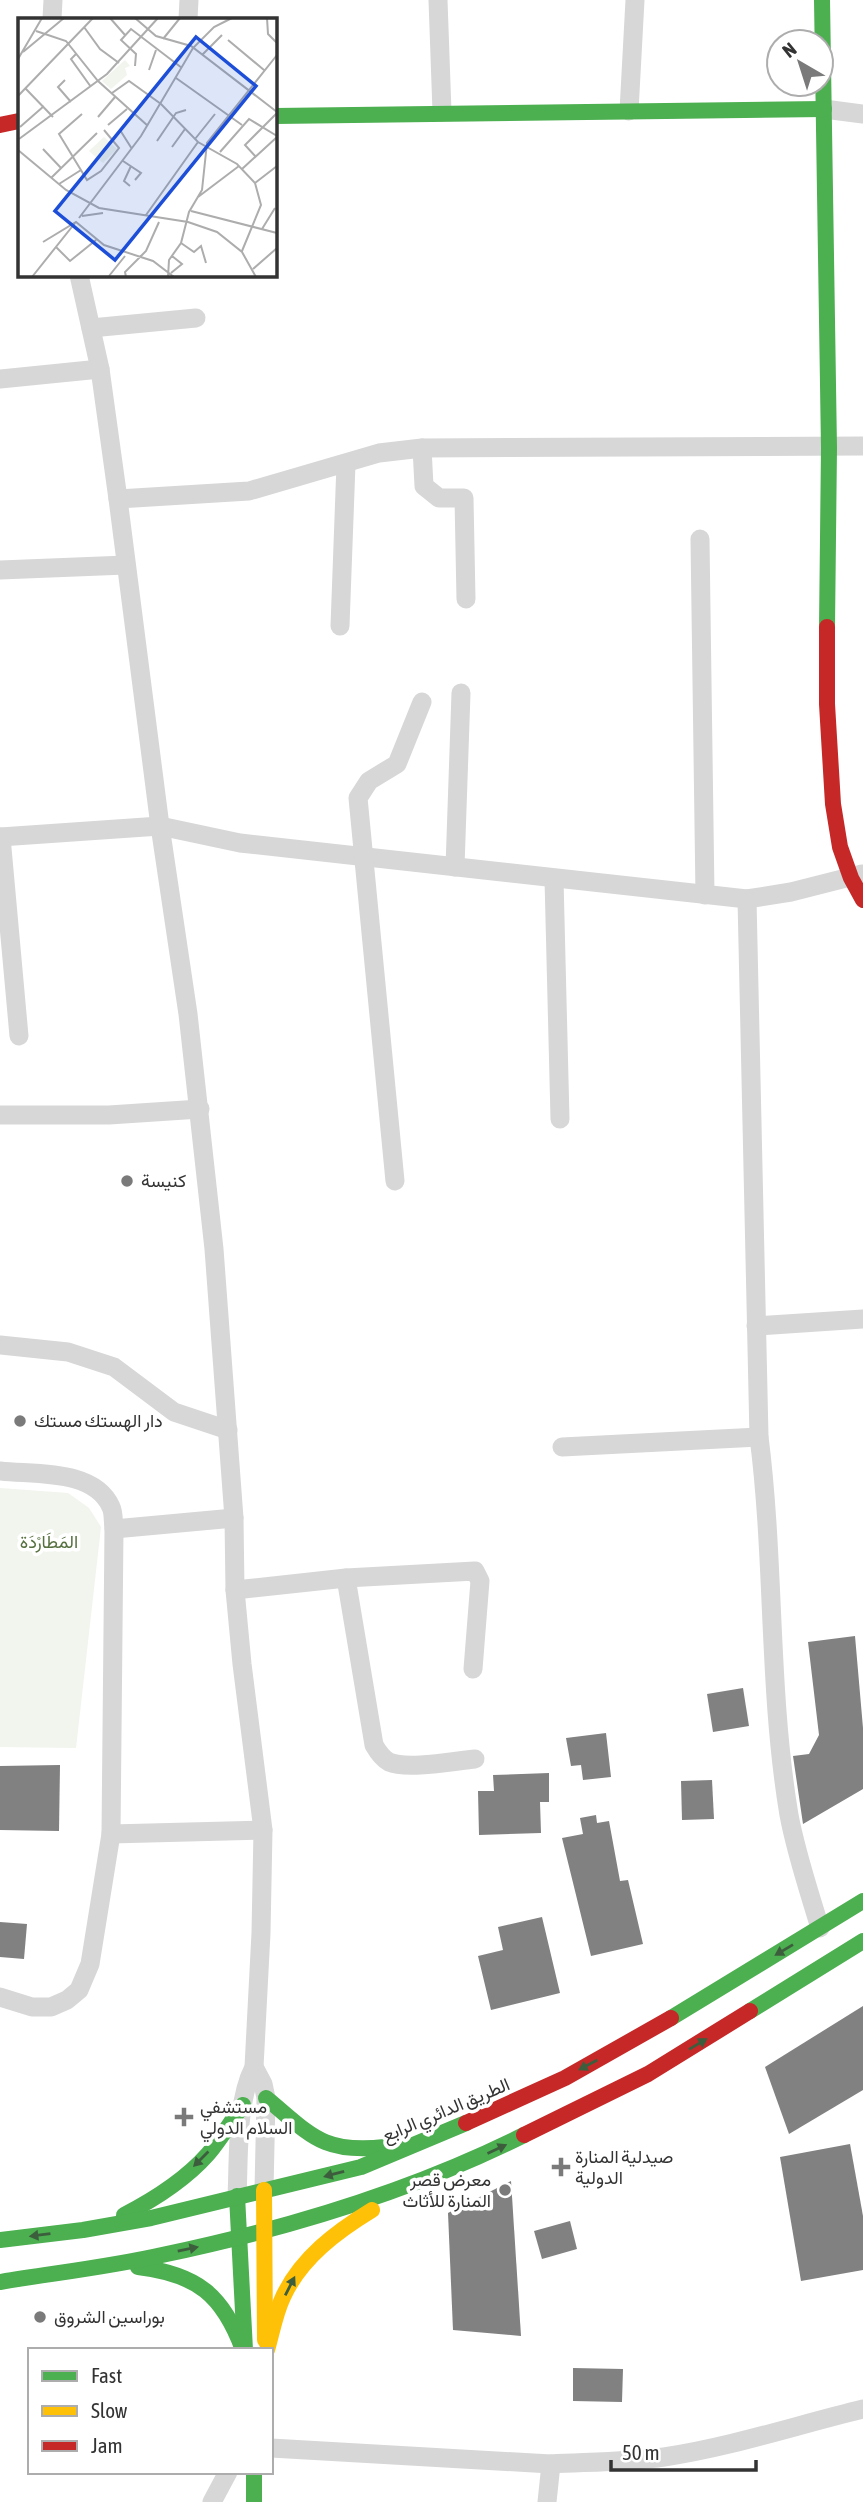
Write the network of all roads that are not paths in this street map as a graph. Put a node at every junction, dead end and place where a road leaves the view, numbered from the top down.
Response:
1 (53, 0) edge
2 (190, 0) edge
3 (438, 0) edge
4 (635, 0) edge
5 (822, 0) edge
6 (52, 18) edge
7 (188, 18) edge
8 (824, 109) junction
9 (629, 111) junction
10 (442, 113) junction
11 (863, 114) edge
12 (276, 116) edge
13 (18, 121) edge
14 (0, 125) edge
15 (79, 276) edge
16 (196, 318) dead end
17 (91, 328) junction
18 (100, 369) junction
19 (0, 379) edge
20 (863, 446) edge
21 (422, 448) junction
22 (829, 448) junction
23 (346, 464) junction
24 (118, 499) junction
25 (700, 539) dead end
26 (126, 565) junction
27 (0, 570) edge
28 (466, 599) dead end
29 (340, 625) dead end
30 (461, 693) dead end
31 (422, 702) dead end
32 (160, 826) junction
33 (0, 837) edge
34 (365, 855) junction
35 (455, 867) junction
36 (857, 876) edge
37 (554, 879) junction
38 (705, 895) junction
39 (747, 899) junction
40 (863, 900) edge
41 (19, 1035) dead end
42 (200, 1110) junction
43 (0, 1115) edge
44 (560, 1119) dead end
45 (395, 1181) dead end
46 (863, 1320) edge
47 (756, 1325) junction
48 (0, 1345) edge
49 (228, 1430) junction
50 (759, 1437) junction
51 (562, 1447) dead end
52 (0, 1471) edge
53 (234, 1518) junction
54 (114, 1529) junction
55 (346, 1578) junction
56 (235, 1590) junction
57 (473, 1669) dead end
58 (475, 1759) dead end
59 (263, 1830) junction
60 (111, 1834) junction
61 (863, 1901) edge
62 (820, 1928) junction
63 (863, 1941) edge
64 (0, 1997) edge
65 (254, 2067) junction
66 (266, 2098) junction
67 (243, 2105) junction
68 (417, 2144) junction
69 (430, 2176) junction
70 (264, 2190) junction
71 (237, 2196) junction
72 (83, 2230) junction
73 (265, 2232) junction
74 (238, 2239) junction
75 (0, 2240) edge
76 (106, 2265) junction
77 (0, 2282) edge
78 (243, 2348) edge
79 (244, 2348) edge
80 (266, 2348) edge
81 (267, 2348) edge
82 (863, 2409) edge
83 (273, 2448) edge
84 (551, 2464) junction
85 (227, 2474) edge
86 (254, 2474) edge
87 (212, 2502) edge
88 (254, 2502) edge
89 (547, 2502) edge

1 - 6 street
2 - 7 street
3 - 10 street
4 - 9 street
5 - 8 main road
8 - 9 main road
8 - 11 street
8 - 22 main road
9 - 10 main road
10 - 12 main road
13 - 14 main road
15 - 17 street
16 - 17 street
17 - 18 street
18 - 19 street
18 - 24 street
20 - 22 street
21 - 22 street
21 - 23 street
21 - 28 street
22 - 36 main road
23 - 24 street
23 - 29 street
24 - 26 street
25 - 38 street
26 - 27 street
26 - 32 street
30 - 35 street
31 - 34 street
32 - 33 street
32 - 34 street
32 - 42 street
33 - 41 street
34 - 35 street
34 - 45 street
35 - 37 street
36 - 39 street
36 - 40 main road
37 - 38 street
37 - 44 street
38 - 39 street
39 - 47 street
42 - 43 street
42 - 49 street
46 - 47 street
47 - 50 street
48 - 49 street
49 - 53 street
50 - 51 street
50 - 62 street
52 - 54 street
53 - 54 street
53 - 56 street
54 - 60 street
55 - 56 street
55 - 57 street
55 - 58 street
56 - 59 street
59 - 60 street
59 - 65 street
60 - 64 street
61 - 62 main road, الطريق الدائري الرابع
62 -> 68 main road, الطريق الدائري الرابع
69 -> 63 main road
65 - 66 street
65 - 67 street
66 - 68 main road
66 - 70 street
67 - 71 street
67 -> 72 main road
68 -> 70 main road, الطريق الدائري الرابع
69 - 73 main road
81 -> 69 main road
70 - 71 main road, الطريق الدائري الرابع
70 - 73 main road
71 - 72 main road, الطريق الدائري الرابع
71 - 74 main road
72 -> 75 main road, الطريق الدائري الرابع
73 - 74 main road
73 - 80 main road
76 -> 74 main road
74 - 79 main road
76 - 77 main road
76 - 78 main road
82 - 84 street
83 - 84 street
84 - 89 street
85 - 87 street
86 - 88 main road

